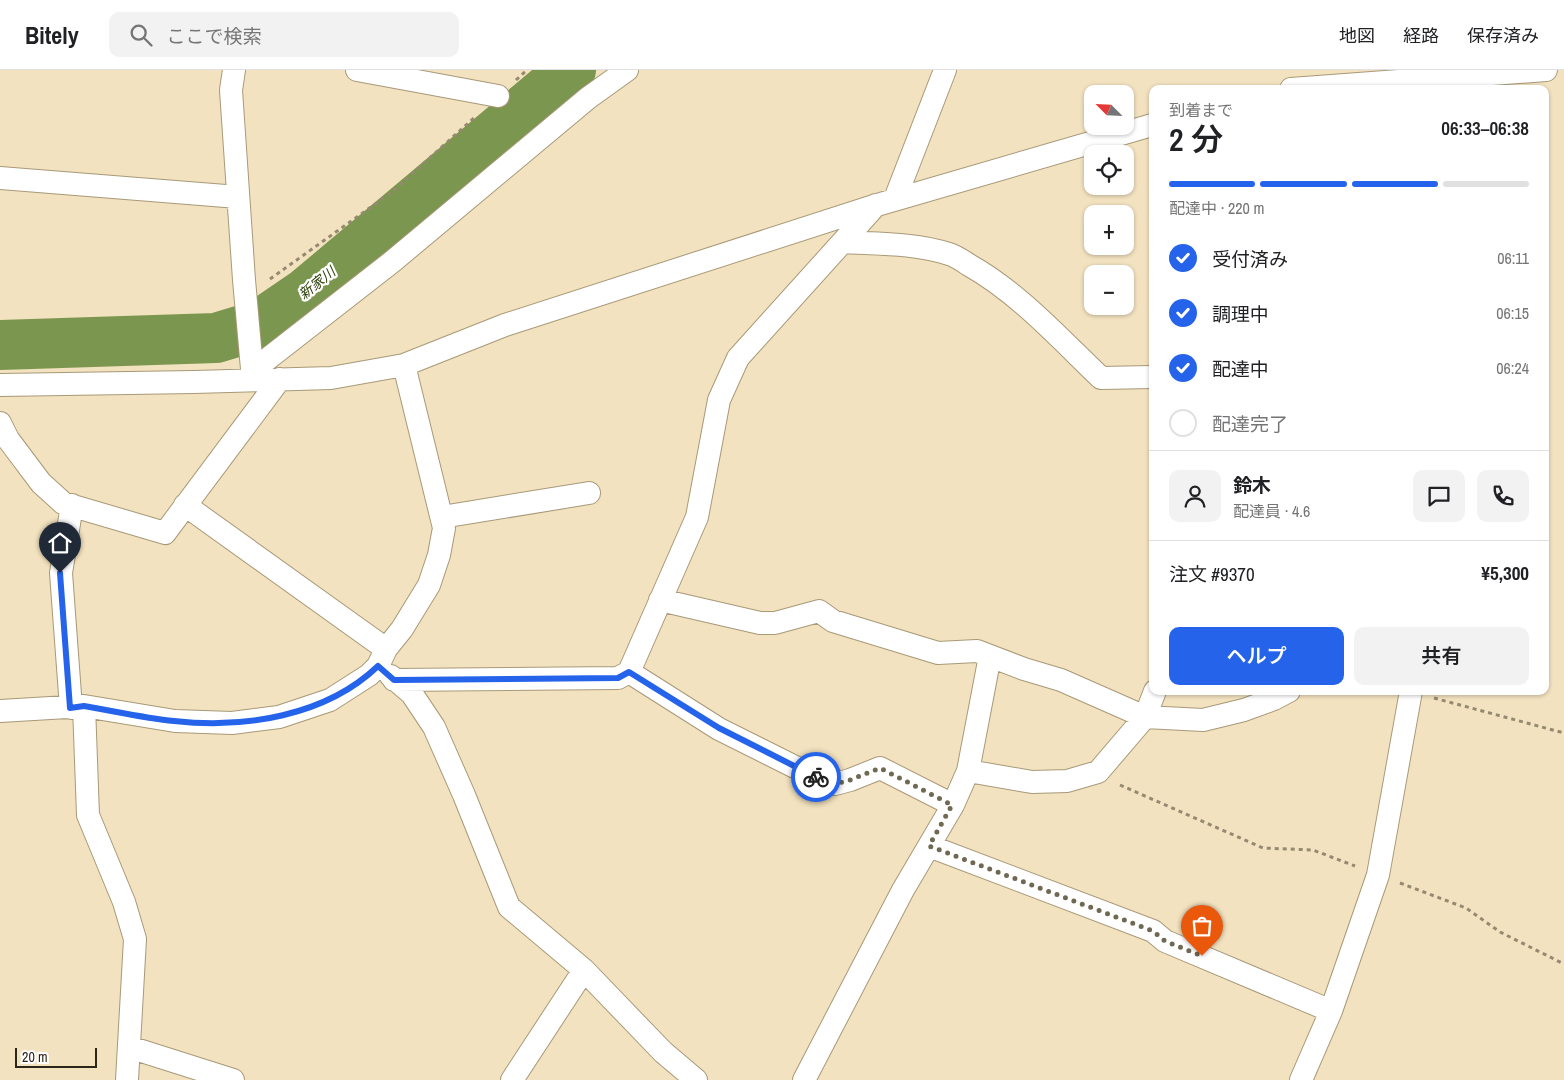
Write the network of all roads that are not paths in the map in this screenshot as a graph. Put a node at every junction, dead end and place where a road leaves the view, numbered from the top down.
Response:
1 (234, 70) edge
2 (357, 70) edge
3 (627, 70) edge
4 (945, 70) edge
5 (1546, 70) edge
6 (1436, 83) edge
7 (1388, 85) edge
8 (498, 96) road end
9 (1149, 126) edge
10 (0, 178) edge
11 (238, 198) junction
12 (886, 202) junction
13 (844, 242) junction
14 (404, 365) junction
15 (252, 370) junction
16 (1149, 377) edge
17 (280, 379) junction
18 (0, 385) edge
19 (0, 422) edge
20 (588, 493) dead end
21 (72, 505) junction
22 (185, 505) junction
23 (442, 517) junction
24 (660, 600) junction
25 (990, 656) junction
26 (386, 665) junction
27 (629, 672) junction
28 (1153, 695) edge
29 (1282, 695) edge
30 (1410, 695) edge
31 (77, 707) junction
32 (0, 711) edge
33 (1145, 717) junction
34 (968, 771) junction
35 (952, 805) junction
36 (929, 846) junction
37 (584, 970) junction
38 (1331, 1011) junction
39 (129, 1047) junction
40 (127, 1080) edge
41 (233, 1080) edge
42 (512, 1080) edge
43 (696, 1080) edge
44 (804, 1080) edge
45 (1301, 1080) edge

1 - 11 street
2 - 8 street
3 - 15 street
4 - 12 street
5 - 6 street
6 - 7 street
9 - 12 street
10 - 11 street
11 - 15 street
12 - 13 street
12 - 14 street
13 - 16 street
13 - 24 street
14 - 17 street
14 - 23 street
15 - 17 street
15 - 18 street
17 - 22 street
19 - 21 street
20 - 23 street
21 - 22 street
21 - 31 street
22 - 26 street
23 - 26 street
24 - 25 street
24 - 27 street
25 - 33 street
25 - 34 street
26 - 27 street
26 - 31 street
26 - 37 street
27 - 35 street
28 - 33 street
29 - 33 street
30 - 38 street
31 - 32 street
31 - 39 street
33 - 34 street
34 - 35 street
35 - 36 street
36 - 38 street
36 - 44 street
37 - 42 street
37 - 43 street
38 - 45 street
39 - 40 street
39 - 41 street

